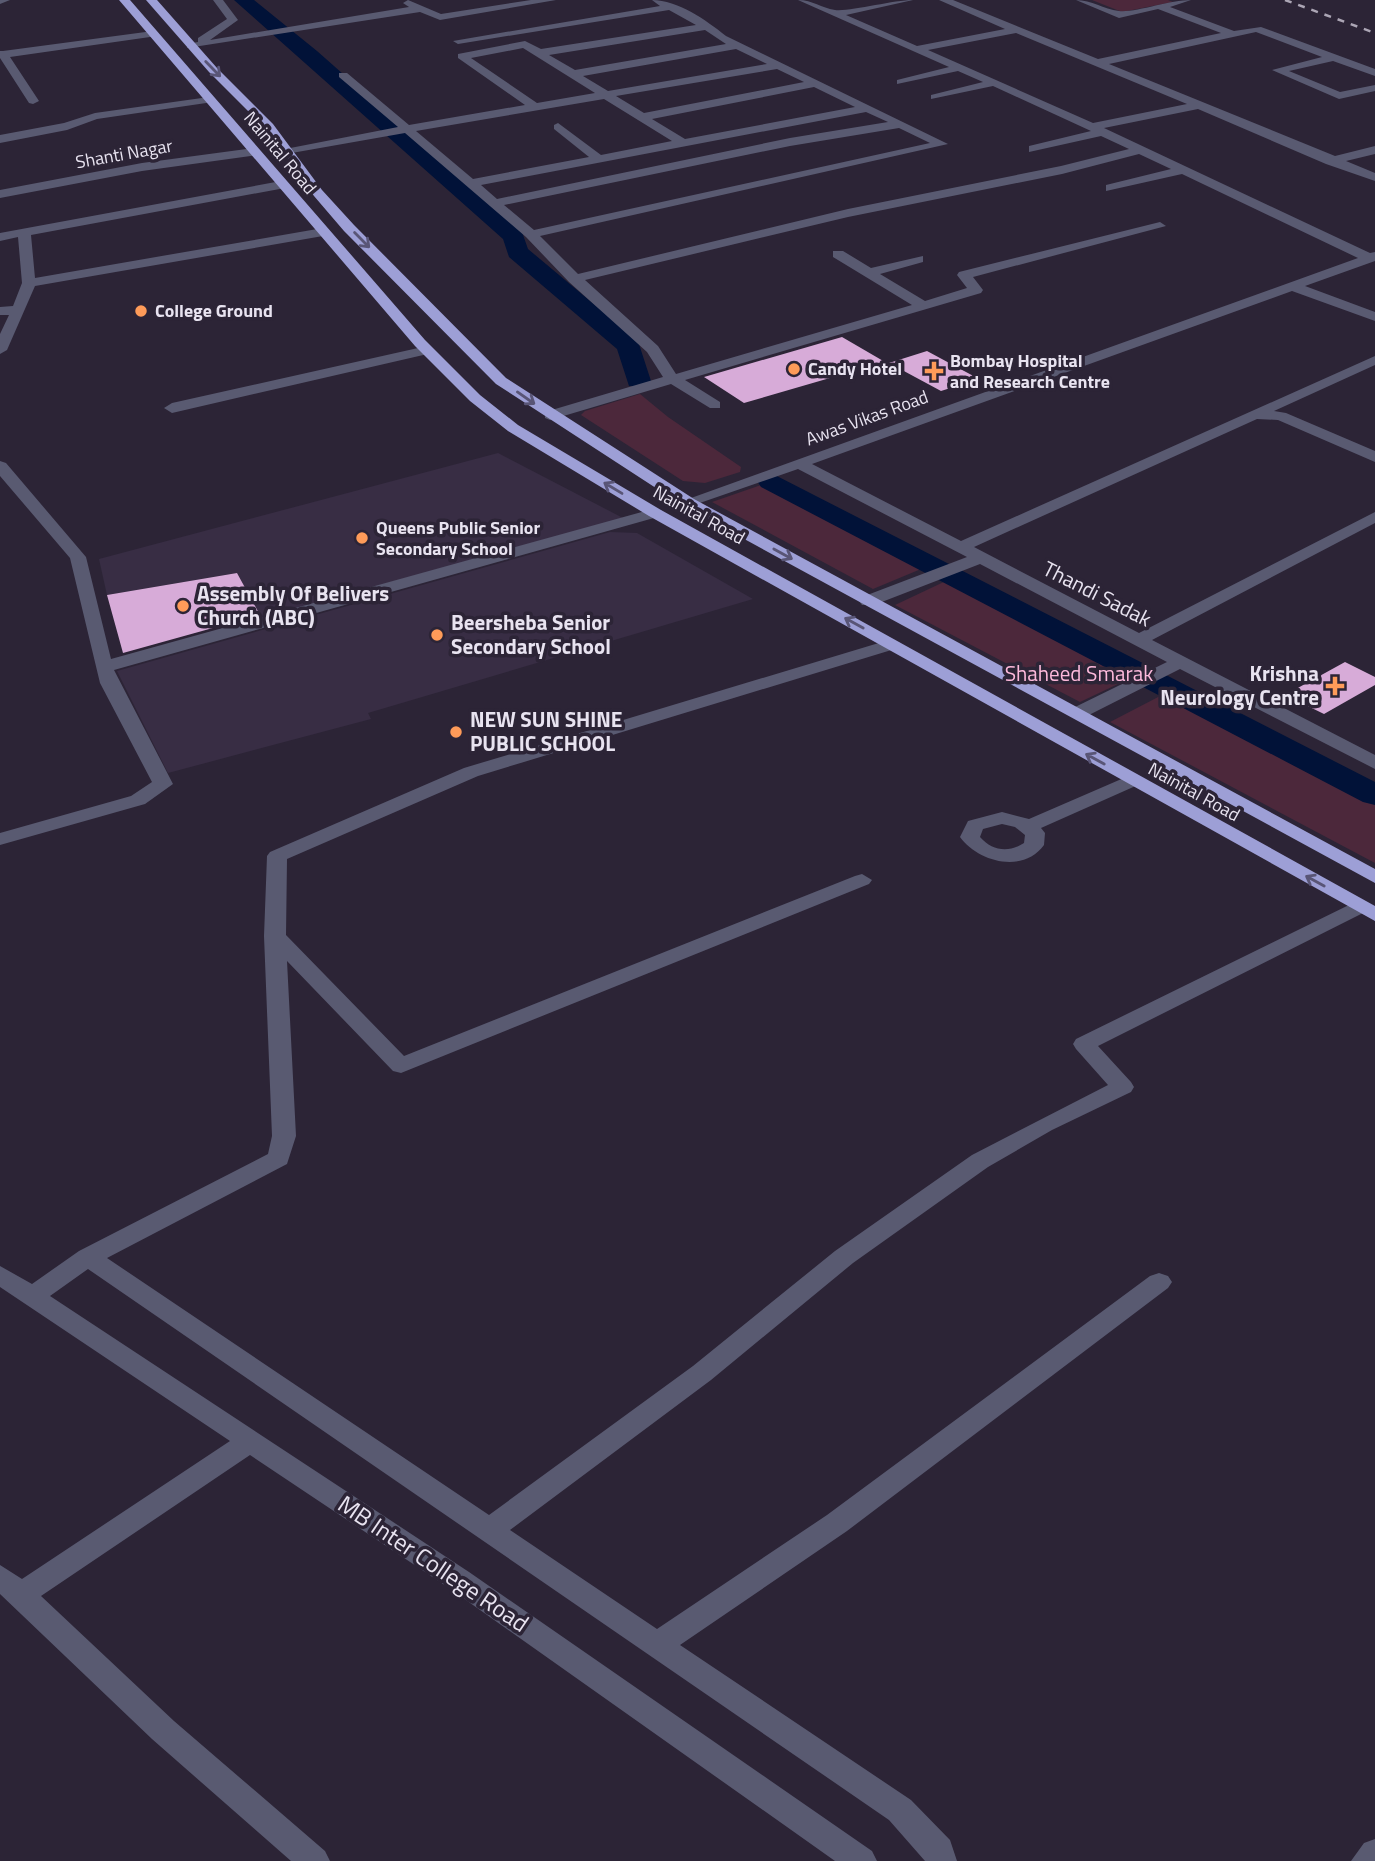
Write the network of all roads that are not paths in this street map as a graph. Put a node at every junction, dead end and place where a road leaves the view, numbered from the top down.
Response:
1 (5, 0) edge
2 (124, 0) edge
3 (151, 0) edge
4 (218, 0) edge
5 (403, 0) edge
6 (551, 0) edge
7 (657, 0) edge
8 (803, 0) edge
9 (908, 0) edge
10 (944, 0) edge
11 (1081, 0) edge
12 (1186, 0) edge
13 (0, 1) edge
14 (1159, 6) junction
15 (671, 7) junction
16 (419, 9) junction
17 (835, 14) junction
18 (707, 26) junction
19 (1017, 30) junction
20 (177, 31) junction
21 (153, 34) junction
22 (1233, 34) junction
23 (458, 40) dead end
24 (191, 46) junction
25 (738, 46) junction
26 (916, 49) junction
27 (167, 50) junction
28 (539, 52) junction
29 (1, 54) edge
30 (1334, 58) junction
31 (1097, 62) junction
32 (778, 65) junction
33 (959, 68) junction
34 (574, 74) junction
35 (1375, 74) edge
36 (343, 75) dead end
37 (901, 82) dead end
38 (815, 83) junction
39 (993, 83) junction
40 (1375, 89) edge
41 (608, 94) junction
42 (240, 97) junction
43 (935, 97) dead end
44 (209, 100) junction
45 (33, 101) dead end
46 (1199, 105) junction
47 (533, 106) junction
48 (867, 108) junction
49 (643, 117) junction
50 (899, 124) junction
51 (558, 127) dead end
52 (1097, 130) junction
53 (401, 131) junction
54 (0, 139) edge
55 (681, 142) junction
56 (1033, 149) dead end
57 (286, 150) junction
58 (1140, 150) junction
59 (1375, 150) edge
60 (254, 152) junction
61 (598, 158) junction
62 (1330, 161) junction
63 (1184, 170) junction
64 (1375, 177) edge
65 (472, 183) junction
66 (281, 185) junction
67 (1110, 188) dead end
68 (0, 194) edge
69 (495, 203) junction
70 (1160, 226) dead end
71 (24, 232) junction
72 (323, 232) junction
73 (531, 234) junction
74 (0, 237) edge
75 (838, 254) dead end
76 (1372, 257) edge
77 (918, 259) dead end
78 (869, 273) junction
79 (575, 279) junction
80 (29, 283) junction
81 (1294, 287) junction
82 (922, 305) junction
83 (18, 310) junction
84 (0, 311) edge
85 (1375, 317) edge
86 (0, 350) edge
87 (427, 350) junction
88 (1375, 360) edge
89 (671, 378) junction
90 (715, 405) dead end
91 (172, 408) dead end
92 (550, 415) junction
93 (1258, 415) junction
94 (511, 426) junction
95 (1375, 457) edge
96 (799, 463) junction
97 (0, 466) edge
98 (688, 502) junction
99 (655, 513) junction
100 (1375, 517) edge
101 (959, 548) junction
102 (977, 559) junction
103 (868, 601) junction
104 (925, 633) junction
105 (1139, 640) junction
106 (892, 645) junction
107 (1181, 662) junction
108 (104, 667) junction
109 (1078, 713) junction
110 (1375, 763) edge
111 (1133, 780) junction
112 (1029, 827) dead end
113 (0, 839) edge
114 (1375, 877) edge
115 (862, 880) dead end
116 (1368, 911) edge
117 (275, 936) junction
118 (88, 1257) junction
119 (1159, 1282) dead end
120 (12, 1288) edge
121 (249, 1442) junction
122 (488, 1531) junction
123 (10, 1586) edge
124 (658, 1644) junction
125 (1375, 1853) edge
126 (314, 1861) edge
127 (861, 1861) edge
128 (941, 1861) edge
129 (1367, 1861) edge

1 - 13 street
2 - 21 highway, Nainital Road
3 - 20 highway, Nainital Road
4 - 24 street
5 - 16 street
6 - 16 street
7 - 15 street
8 - 17 street
9 - 17 street
10 - 19 street
11 - 14 street
12 - 14 street
14 - 22 street
15 - 18 street
15 - 23 street
16 - 24 street
17 - 26 street
18 - 25 street
18 - 28 street
19 - 26 street
19 - 31 street
20 - 21 highway
20 - 24 highway, Nainital Road
21 - 27 highway, Nainital Road
21 - 29 street
22 - 30 street
22 - 31 street
24 - 27 highway
24 -> 42 highway, Nainital Road
25 - 32 street
25 - 34 street
26 - 33 street
27 - 44 highway, Nainital Road
28 - 34 street
28 - 47 street
29 - 45 street
30 - 35 street
30 - 40 street
31 - 46 street
32 - 38 street
32 - 41 street
33 - 37 street
33 - 39 street
34 - 41 street
36 - 53 street
38 - 48 street
38 - 49 street
39 - 43 street
39 - 52 street
41 - 47 street
41 - 49 street
42 - 44 highway
42 - 57 highway, Nainital Road
44 - 54 street
44 - 60 highway, Nainital Road
46 - 52 street
46 - 62 street
47 - 53 street
48 - 50 street
48 - 55 street
49 - 55 street
50 - 69 street
50 - 73 street
51 - 61 street
52 - 56 street
52 - 58 street
53 - 57 street
53 - 65 street
55 - 61 street
57 -> 92 highway, Nainital Road
58 - 63 street
58 - 79 street
59 - 62 street
60 - 66 highway, Nainital Road
60 - 68 street, Shanti Nagar
61 - 65 street
62 - 64 street
63 - 67 street
63 - 76 street
65 - 69 street
66 - 71 street
66 - 72 highway, Nainital Road
69 - 73 street
70 - 82 street
71 - 74 street
71 - 80 street
72 - 80 street
72 - 87 highway, Nainital Road
73 - 79 street
75 - 78 street
76 - 81 street, Awas Vikas Road
77 - 78 street
78 - 82 street
79 - 89 street
80 - 83 street
81 - 85 street
81 - 96 street, Awas Vikas Road
82 - 89 street
83 - 84 street
83 - 86 street
87 - 91 street
87 - 94 highway, Nainital Road
88 - 93 street
89 - 90 street
89 - 92 street
92 - 94 highway
92 - 98 highway, Nainital Road
93 - 95 street
93 - 101 street
99 -> 94 highway, Nainital Road
96 - 98 street, Awas Vikas Road
96 - 101 street, Thandi Sadak
97 - 108 street
98 - 99 highway
98 -> 103 highway, Nainital Road
106 -> 99 highway, Nainital Road
99 - 108 street
100 - 105 street
101 - 102 street, Thandi Sadak
102 - 103 street
102 - 105 street, Thandi Sadak
103 - 104 highway, Nainital Road
104 - 106 highway
104 - 109 highway, Nainital Road
105 - 107 street, Thandi Sadak
111 -> 106 highway, Nainital Road
106 - 117 street
107 - 109 street
107 - 110 street, Thandi Sadak
108 - 113 street
109 - 114 highway, Nainital Road
111 - 112 street
116 -> 111 highway, Nainital Road
115 - 117 street
116 - 122 street
117 - 118 street
118 - 120 street
118 - 122 street
119 - 124 street
120 - 121 street, MB Inter College Road
121 - 123 street
121 - 127 street, MB Inter College Road
122 - 124 street
123 - 126 street
124 - 128 street
125 - 129 street

